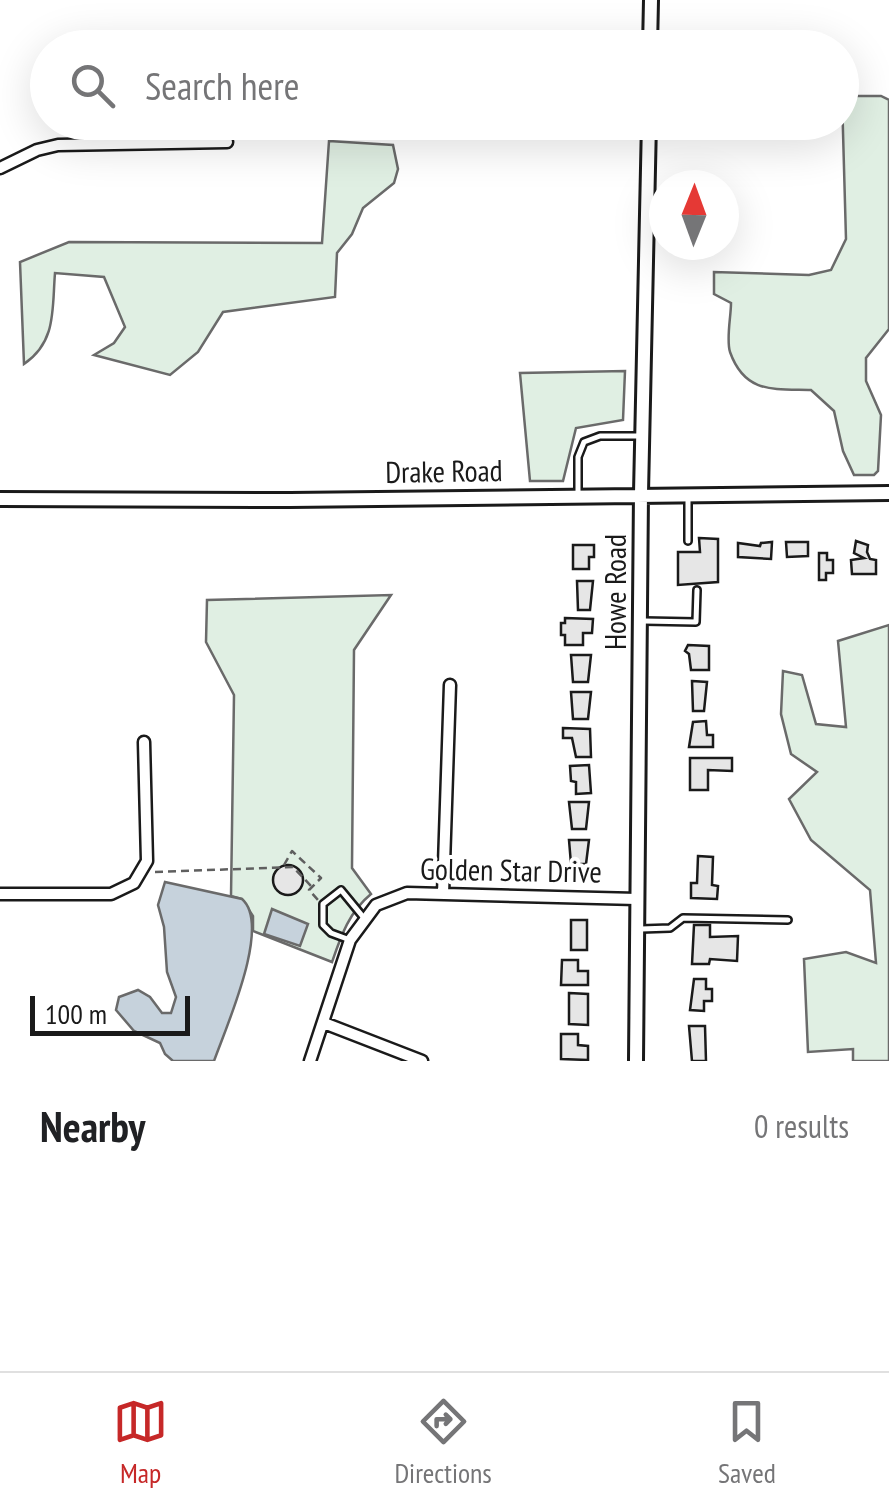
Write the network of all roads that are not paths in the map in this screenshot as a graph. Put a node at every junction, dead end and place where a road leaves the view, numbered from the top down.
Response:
1 (651, 0) edge
2 (650, 30) edge
3 (648, 140) edge
4 (228, 142) dead end
5 (0, 168) edge
6 (642, 436) junction
7 (889, 492) edge
8 (688, 493) junction
9 (641, 494) junction
10 (578, 495) junction
11 (0, 499) edge
12 (688, 541) dead end
13 (696, 590) dead end
14 (641, 621) junction
15 (450, 685) dead end
16 (144, 742) dead end
17 (0, 894) edge
18 (443, 894) junction
19 (637, 899) junction
20 (365, 920) junction
21 (788, 920) dead end
22 (638, 929) junction
23 (350, 940) junction
24 (324, 1023) junction
25 (310, 1061) edge
26 (422, 1061) edge
27 (636, 1061) edge

1 - 2 street
3 - 6 street, Howe Road
4 - 5 street
6 - 9 street, Howe Road
6 - 10 lane
7 - 8 street, Drake Road
8 - 9 street, Drake Road
8 - 12 lane
9 - 10 street, Drake Road
9 - 14 street, Howe Road
10 - 11 street, Drake Road
13 - 14 lane
14 - 19 street, Howe Road
15 - 18 street
16 - 17 street
18 - 19 street, Golden Star Drive
18 - 20 street, Golden Star Drive
19 - 22 street, Howe Road
20 - 23 street, Golden Star Drive
20 - 23 lane
21 - 22 lane
22 - 27 street, Howe Road
23 - 24 street, Golden Star Drive
24 - 25 street, Golden Star Drive
24 - 26 street

